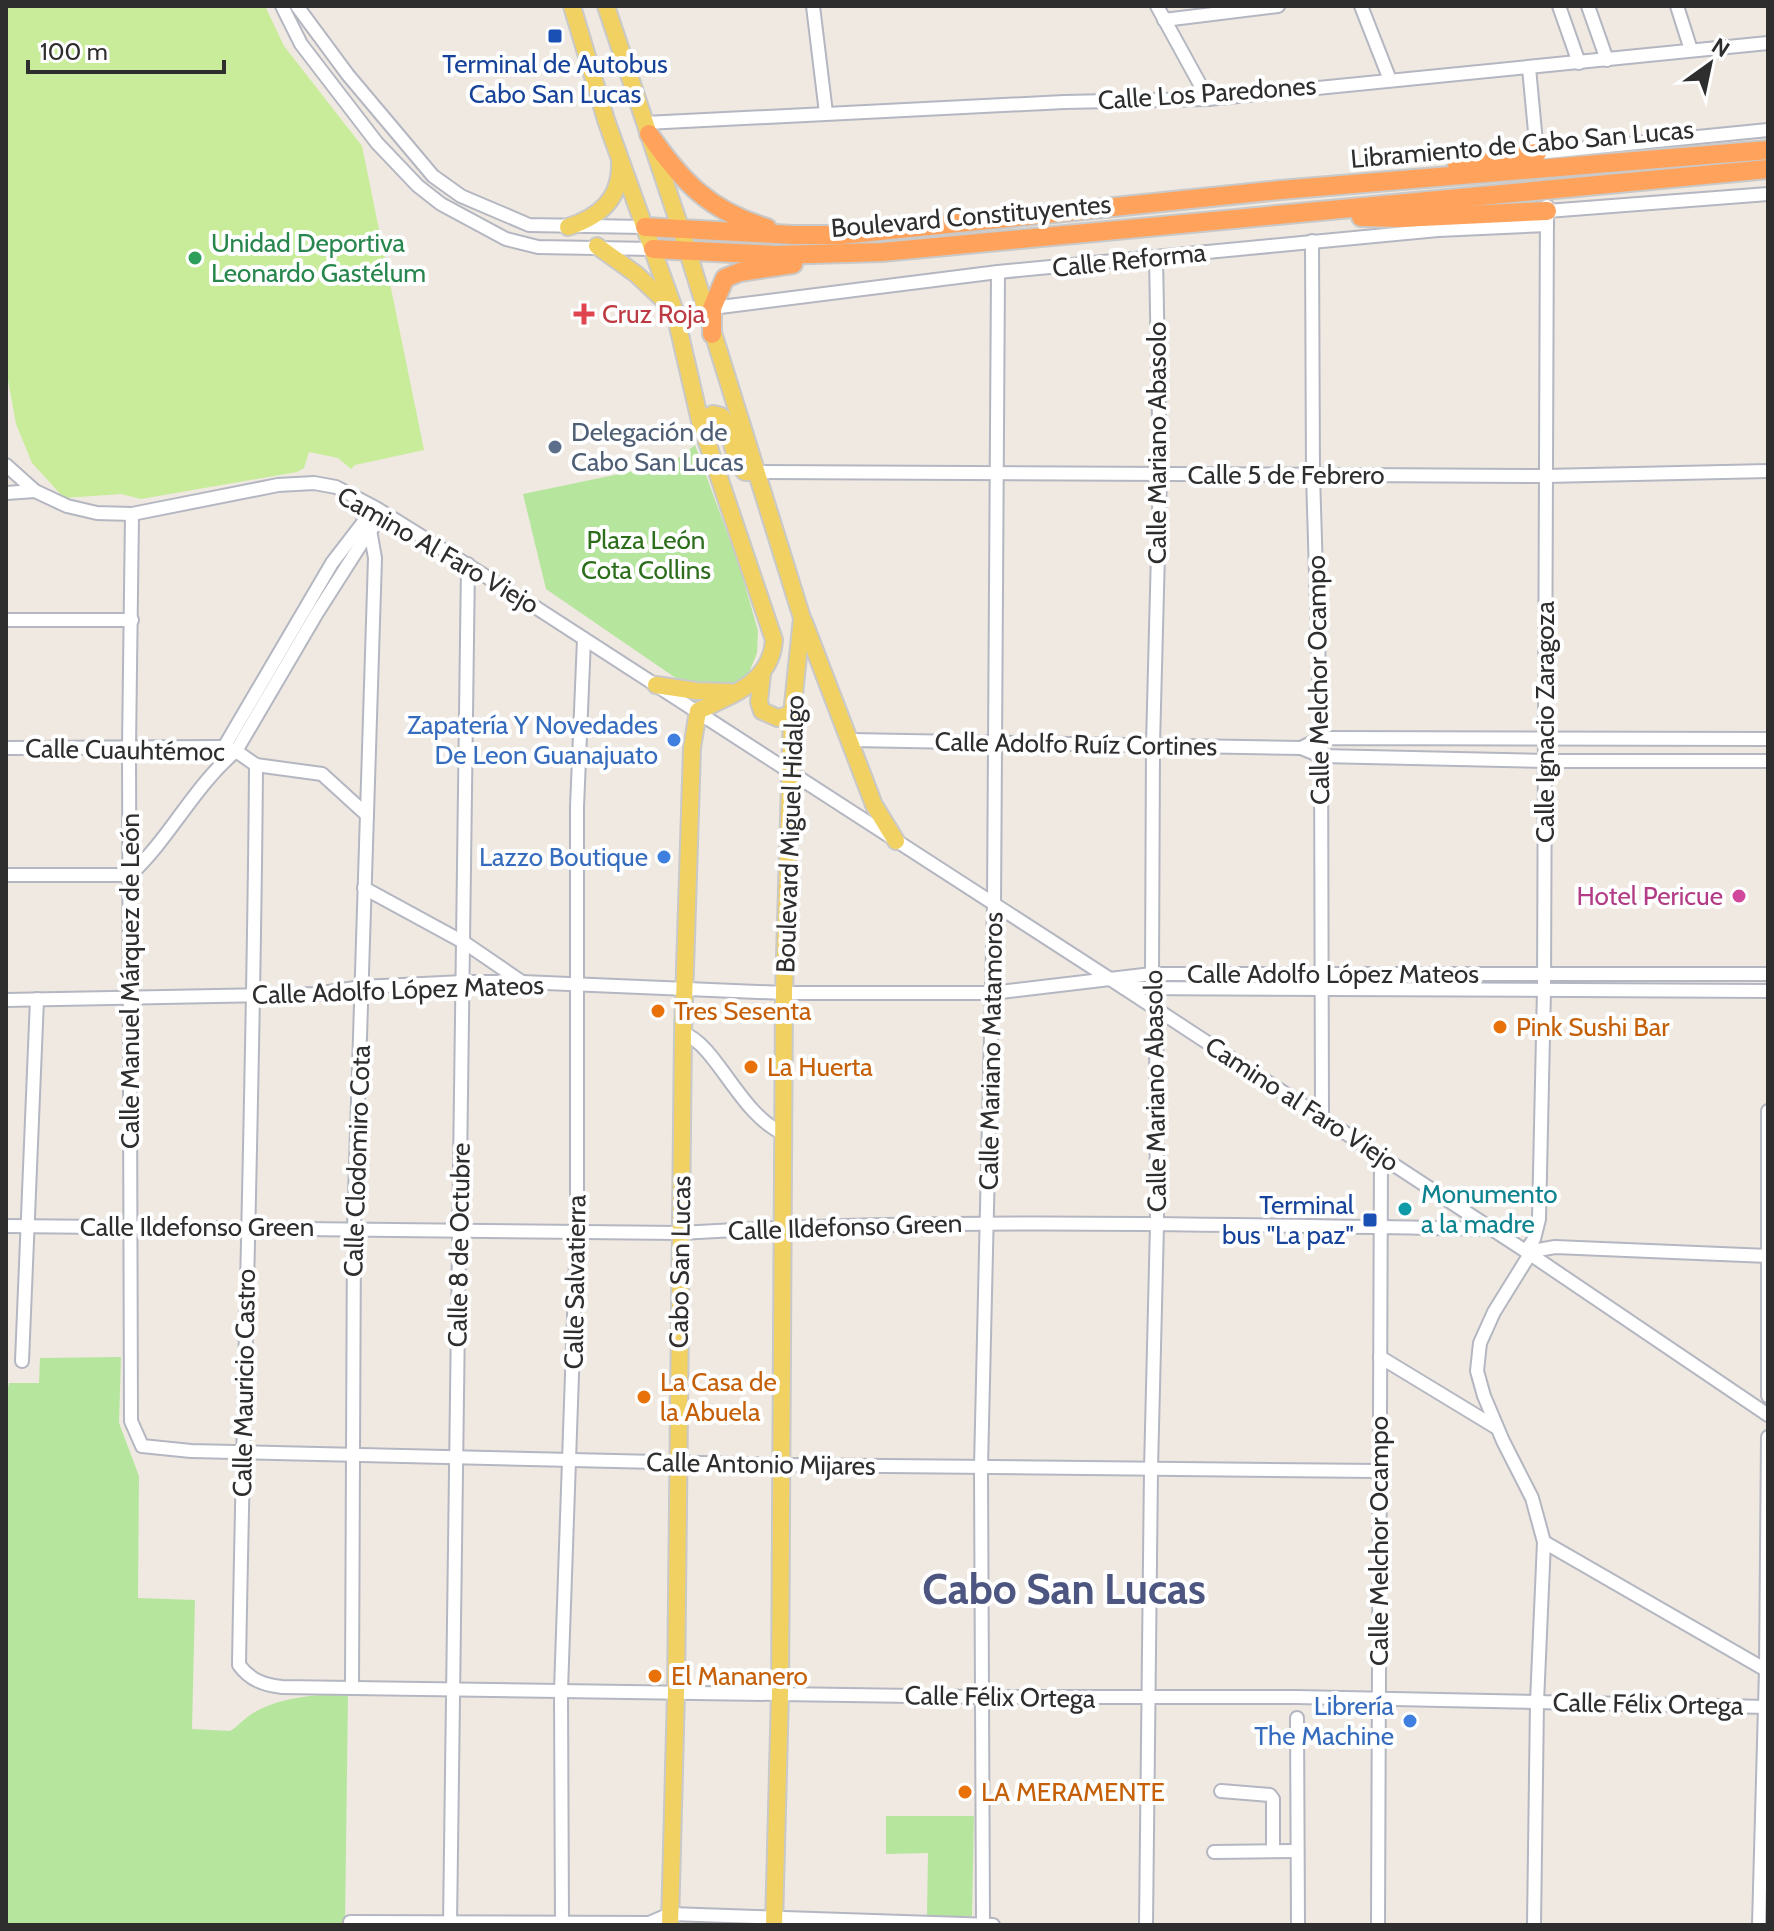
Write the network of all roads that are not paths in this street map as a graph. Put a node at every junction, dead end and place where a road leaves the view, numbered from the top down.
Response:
1 (282, 6) edge
2 (297, 6) edge
3 (572, 6) edge
4 (606, 6) edge
5 (813, 6) edge
6 (1157, 6) edge
7 (1270, 6) edge
8 (1278, 6) edge
9 (1361, 6) edge
10 (1559, 6) edge
11 (1588, 6) edge
12 (1677, 6) edge
13 (1164, 20) junction
14 (1768, 43) edge
15 (1691, 50) junction
16 (1607, 60) junction
17 (1579, 63) junction
18 (1529, 68) junction
19 (1390, 80) junction
20 (1208, 99) junction
21 (826, 113) junction
22 (647, 129) junction
23 (1768, 130) edge
24 (1768, 150) edge
25 (619, 153) junction
26 (1537, 153) junction
27 (1768, 169) edge
28 (1280, 190) junction
29 (1546, 190) junction
30 (1768, 194) edge
31 (1282, 214) junction
32 (1547, 218) junction
33 (568, 227) junction
34 (645, 227) junction
35 (681, 230) junction
36 (793, 235) junction
37 (1312, 241) junction
38 (597, 246) junction
39 (653, 249) junction
40 (687, 251) junction
41 (882, 252) junction
42 (1156, 257) junction
43 (998, 272) junction
44 (712, 308) junction
45 (674, 309) junction
46 (712, 334) junction
47 (700, 421) junction
48 (7, 462) edge
49 (1768, 471) edge
50 (755, 472) junction
51 (995, 474) junction
52 (1160, 475) junction
53 (1313, 475) junction
54 (1546, 476) junction
55 (35, 491) junction
56 (6, 493) edge
57 (353, 496) junction
58 (382, 512) junction
59 (132, 514) junction
60 (367, 525) junction
61 (468, 564) junction
62 (802, 618) junction
63 (6, 620) edge
64 (132, 620) junction
65 (584, 639) junction
66 (762, 674) junction
67 (656, 685) junction
68 (736, 692) junction
69 (698, 711) junction
70 (792, 714) junction
71 (1321, 738) junction
72 (1545, 738) junction
73 (1768, 739) edge
74 (851, 740) junction
75 (996, 742) junction
76 (1153, 745) junction
77 (129, 747) junction
78 (222, 747) junction
79 (6, 748) edge
80 (1301, 748) junction
81 (236, 751) junction
82 (1321, 756) junction
83 (1545, 761) junction
84 (1768, 761) edge
85 (256, 765) junction
86 (215, 768) junction
87 (791, 774) junction
88 (367, 815) junction
89 (896, 841) junction
90 (6, 875) edge
91 (130, 875) junction
92 (364, 888) junction
93 (994, 905) junction
94 (465, 943) junction
95 (1152, 974) junction
96 (1321, 974) junction
97 (1544, 974) junction
98 (1768, 974) edge
99 (1112, 980) junction
100 (463, 982) junction
101 (522, 982) junction
102 (576, 985) junction
103 (362, 987) junction
104 (1124, 988) junction
105 (1153, 988) junction
106 (1322, 989) junction
107 (685, 990) junction
108 (1544, 990) junction
109 (1768, 991) edge
110 (784, 993) junction
111 (992, 993) junction
112 (255, 996) junction
113 (132, 998) junction
114 (37, 999) junction
115 (6, 1000) edge
116 (1156, 1009) junction
117 (683, 1033) junction
118 (1768, 1111) edge
119 (1322, 1118) junction
120 (784, 1134) junction
121 (1381, 1156) junction
122 (986, 1223) junction
123 (1157, 1225) junction
124 (6, 1226) edge
125 (26, 1226) junction
126 (131, 1227) junction
127 (247, 1227) junction
128 (783, 1227) junction
129 (1383, 1227) junction
130 (354, 1228) junction
131 (459, 1229) junction
132 (1491, 1229) junction
133 (577, 1231) junction
134 (680, 1233) junction
135 (1528, 1252) junction
136 (1767, 1256) edge
137 (1380, 1357) junction
138 (22, 1361) dead end
139 (1768, 1396) edge
140 (1768, 1415) edge
141 (1498, 1428) junction
142 (1768, 1437) edge
143 (142, 1446) joint
144 (242, 1453) junction
145 (351, 1455) junction
146 (456, 1457) junction
147 (571, 1460) junction
148 (678, 1463) junction
149 (782, 1465) junction
150 (981, 1467) junction
151 (1151, 1469) junction
152 (1380, 1471) junction
153 (1544, 1542) junction
154 (239, 1665) joint
155 (1766, 1670) edge
156 (352, 1688) junction
157 (453, 1689) junction
158 (561, 1690) junction
159 (676, 1692) junction
160 (780, 1693) junction
161 (983, 1697) junction
162 (1149, 1698) junction
163 (1378, 1699) junction
164 (1537, 1702) junction
165 (1767, 1707) edge
166 (1297, 1718) dead end
167 (1221, 1791) dead end
168 (1273, 1851) junction
169 (1297, 1851) junction
170 (1214, 1852) dead end
171 (774, 1921) edge
172 (350, 1922) dead end
173 (663, 1922) edge
174 (450, 1924) edge
175 (562, 1924) edge
176 (983, 1925) edge
177 (993, 1925) edge
178 (1146, 1925) edge
179 (1298, 1925) edge
180 (1378, 1925) edge
181 (1534, 1925) edge
182 (1759, 1925) edge

1 - 38 street, Boulevard Constituyentes
2 - 33 street, Boulevard Constituyentes
3 - 25 main road, Boulevard Miguel Hidalgo
4 - 22 main road, Boulevard Miguel Hidalgo
5 - 21 street
6 - 13 street
7 - 8 street
7 - 13 street
9 - 19 street
10 - 17 street
11 - 16 street
12 - 15 street
13 - 20 street
14 - 15 street, Calle Los Paredones
15 - 16 street, Calle Los Paredones
16 - 17 street, Calle Los Paredones
17 - 18 street, Calle Los Paredones
18 - 19 street, Calle Los Paredones
18 - 26 street
19 - 20 street, Calle Los Paredones
20 - 21 street, Calle Los Paredones
21 - 22 street, Calle Los Paredones
22 - 35 main road, Boulevard Miguel Hidalgo
22 - 36 highway
23 - 26 street
24 - 28 highway, Libramiento de Cabo San Lucas
25 - 33 main road
25 - 34 main road, Boulevard Miguel Hidalgo
26 - 28 highway
27 - 29 highway, Boulevard Constituyentes
28 - 36 highway, Boulevard Constituyentes
29 - 31 highway, Boulevard Constituyentes
29 - 32 street, Calle Ignacio Zaragoza
30 - 32 street
31 - 32 highway
31 - 41 highway, Boulevard Constituyentes
32 - 37 street, Calle Reforma
32 - 54 street, Calle Ignacio Zaragoza
33 - 34 street, Boulevard Constituyentes
34 - 35 highway, Boulevard Constituyentes
34 - 39 main road, Boulevard Miguel Hidalgo
35 - 36 highway, Boulevard Constituyentes
35 - 40 main road, Boulevard Miguel Hidalgo
37 - 42 street, Calle Reforma
37 - 53 street, Calle Melchor Ocampo
38 - 39 street, Boulevard Constituyentes
38 - 45 main road
39 - 40 highway, Boulevard Constituyentes
39 - 45 main road, Boulevard Miguel Hidalgo
40 - 41 highway, Boulevard Constituyentes
40 - 46 main road, Boulevard Miguel Hidalgo
41 - 44 highway
42 - 43 street, Calle Reforma
42 - 52 street, Calle Mariano Abasolo
43 - 44 street, Calle Reforma
43 - 51 street, Calle Mariano Matamoros
44 - 46 highway
45 - 47 main road, Boulevard Miguel Hidalgo
46 - 50 main road, Boulevard Miguel Hidalgo
47 - 50 main road
47 - 66 main road, Boulevard Miguel Hidalgo
48 - 55 street, Camino Al Faro Viejo
49 - 54 street, Calle 5 de Febrero
50 - 51 street, Calle 5 de Febrero
50 - 62 main road, Boulevard Miguel Hidalgo
51 - 52 street, Calle 5 de Febrero
51 - 75 street, Calle Mariano Matamoros
52 - 53 street, Calle 5 de Febrero
52 - 76 street, Calle Mariano Abasolo
53 - 54 street, Calle 5 de Febrero
53 - 71 street, Calle Melchor Ocampo
54 - 72 street, Calle Ignacio Zaragoza
55 - 56 street
55 - 59 street, Camino Al Faro Viejo
57 - 58 street, Camino Al Faro Viejo
57 - 59 street, Camino Al Faro Viejo
57 - 60 street, Calle Clodomiro Cota
58 - 60 street
58 - 61 street, Camino Al Faro Viejo
59 - 64 street, Calle Manuel Márquez de León
60 - 78 street
60 - 81 street
60 - 88 street, Calle Clodomiro Cota
61 - 65 street, Camino Al Faro Viejo
61 - 94 street, Calle 8 de Octubre
62 - 70 main road, Boulevard Miguel Hidalgo
62 - 74 main road
63 - 64 street
64 - 77 street, Calle Manuel Márquez de León
65 - 67 street, Camino Al Faro Viejo
65 - 102 street, Calle Salvatierra
66 - 68 main road, Boulevard Miguel Hidalgo
66 - 70 main road
67 - 68 main road
67 - 69 street, Camino Al Faro Viejo
68 - 69 main road, Boulevard Miguel Hidalgo
69 - 87 street, Camino Al Faro Viejo
69 - 107 main road, Cabo San Lucas
70 - 87 main road, Boulevard Miguel Hidalgo
71 - 72 street, Calle Adolfo Ruíz Cortines
71 - 80 street, Calle Adolfo Ruíz Cortines
71 - 82 street, Calle Melchor Ocampo
72 - 73 street, Calle Adolfo Ruíz Cortines
72 - 83 street, Calle Ignacio Zaragoza
74 - 75 street, Calle Adolfo Ruíz Cortines
74 - 89 main road
75 - 76 street, Calle Adolfo Ruíz Cortines
75 - 93 street, Calle Mariano Matamoros
76 - 80 street, Calle Adolfo Ruíz Cortines
76 - 95 street, Calle Mariano Abasolo
77 - 78 street, Calle Cuauhtémoc
77 - 79 street, Calle Cuauhtémoc
77 - 91 street, Calle Manuel Márquez de León
78 - 81 street, Calle Cuauhtémoc
78 - 86 street
80 - 82 street, Calle Adolfo Ruíz Cortines
81 - 85 street, Calle Cuauhtémoc
81 - 86 street
82 - 83 street, Calle Adolfo Ruíz Cortines
82 - 96 street, Calle Melchor Ocampo
83 - 84 street, Calle Adolfo Ruíz Cortines
83 - 97 street, Calle Ignacio Zaragoza
85 - 88 street, Calle Cuauhtémoc
85 - 112 street, Calle Mauricio Castro
86 - 91 street
87 - 89 street, Camino al Faro Viejo
87 - 110 main road, Boulevard Miguel Hidalgo
88 - 92 street, Calle Clodomiro Cota
89 - 93 street, Camino al Faro Viejo
90 - 91 street
91 - 113 street, Calle Manuel Márquez de León
92 - 94 street
92 - 103 street, Calle Clodomiro Cota
93 - 99 street, Camino al Faro Viejo
93 - 111 street, Calle Mariano Matamoros
94 - 100 street, Calle 8 de Octubre
94 - 101 street
95 - 96 street, Calle Adolfo López Mateos
95 - 99 street, Calle Adolfo López Mateos
95 - 105 street, Calle Mariano Abasolo
96 - 97 street, Calle Adolfo López Mateos
96 - 106 street, Calle Melchor Ocampo
97 - 98 street, Calle Adolfo López Mateos
97 - 108 street, Calle Ignacio Zaragoza
99 - 104 street, Camino al Faro Viejo
99 - 111 street, Calle Adolfo López Mateos
100 - 101 street, Calle Adolfo López Mateos
100 - 103 street, Calle Adolfo López Mateos
100 - 131 street, Calle 8 de Octubre
101 - 102 street, Calle Adolfo López Mateos
102 - 107 street, Calle Adolfo López Mateos
102 - 133 street, Calle Salvatierra
103 - 112 street, Calle Adolfo López Mateos
103 - 130 street, Calle Clodomiro Cota
104 - 105 street, Calle Adolfo López Mateos
104 - 116 street, Camino al Faro Viejo
105 - 106 street, Calle Adolfo López Mateos
105 - 116 street, Calle Mariano Abasolo
106 - 108 street, Calle Adolfo López Mateos
106 - 119 street, Calle Melchor Ocampo
107 - 110 street, Calle Adolfo López Mateos
107 - 117 main road, Cabo San Lucas
108 - 109 street, Calle Adolfo López Mateos
108 - 135 street, Calle Ignacio Zaragoza
110 - 111 street, Calle Adolfo López Mateos
110 - 120 main road, Boulevard Miguel Hidalgo
111 - 122 street, Calle Mariano Matamoros
112 - 113 street, Calle Adolfo López Mateos
112 - 127 street, Calle Mauricio Castro
113 - 114 street, Calle Adolfo López Mateos
113 - 126 street, Calle Manuel Márquez de León
114 - 115 street, Calle Adolfo López Mateos
114 - 125 street
116 - 119 street, Camino al Faro Viejo
116 - 123 street, Calle Mariano Abasolo
117 - 120 street
117 - 134 main road, Cabo San Lucas
118 - 136 street
119 - 121 street, Camino al Faro Viejo
120 - 128 main road, Boulevard Miguel Hidalgo
121 - 129 street, Calle Melchor Ocampo
121 - 132 street, Camino al Faro Viejo
122 - 123 street, Calle Ildefonso Green
122 - 128 street, Calle Ildefonso Green
122 - 150 street, Calle Mariano Matamoros
123 - 129 street, Calle Ildefonso Green
123 - 151 street, Calle Mariano Abasolo
124 - 125 street, Calle Ildefonso Green
125 - 126 street, Calle Ildefonso Green
125 - 138 street
126 - 127 street, Calle Ildefonso Green
126 - 143 street, Calle Manuel Márquez de León
127 - 130 street, Calle Ildefonso Green
127 - 144 street, Calle Mauricio Castro
128 - 134 street, Calle Ildefonso Green
128 - 149 main road, Boulevard Miguel Hidalgo
129 - 132 street, Calle Ildefonso Green
129 - 137 street, Calle Melchor Ocampo
130 - 131 street, Calle Ildefonso Green
130 - 145 street, Calle Clodomiro Cota
131 - 133 street, Calle Ildefonso Green
131 - 146 street, Calle 8 de Octubre
132 - 135 street, Camino al Faro Viejo
133 - 134 street, Calle Ildefonso Green
133 - 147 street, Calle Salvatierra
134 - 148 main road, Cabo San Lucas
135 - 136 street
135 - 140 street, Camino al Faro Viejo
135 - 141 street, Calle Ignacio Zaragoza
136 - 139 street
137 - 141 street
137 - 152 street, Calle Melchor Ocampo
141 - 153 street, Calle Ignacio Zaragoza
142 - 155 street
143 - 144 street, Calle Antonio Mijares
144 - 145 street, Calle Antonio Mijares
144 - 154 street, Calle Mauricio Castro
145 - 146 street, Calle Antonio Mijares
145 - 156 street, Calle Clodomiro Cota
146 - 147 street, Calle Antonio Mijares
146 - 157 street, Calle 8 de Octubre
147 - 148 street, Calle Antonio Mijares
147 - 158 street, Calle Salvatierra
148 - 149 street, Calle Antonio Mijares
148 - 159 main road, Cabo San Lucas
149 - 150 street, Calle Antonio Mijares
149 - 160 main road, Boulevard Miguel Hidalgo
150 - 151 street, Calle Antonio Mijares
150 - 161 street, Calle Mariano Matamoros
151 - 152 street, Calle Antonio Mijares
151 - 162 street, Calle Mariano Abasolo
152 - 163 street, Calle Melchor Ocampo
153 - 155 street
153 - 164 street, Calle Ignacio Zaragoza
154 - 156 street, Calle Félix Ortega
155 - 165 street
156 - 157 street, Calle Félix Ortega
157 - 158 street, Calle Félix Ortega
157 - 174 street, Calle 8 de Octubre
158 - 159 street, Calle Félix Ortega
158 - 175 street, Calle Salvatierra
159 - 160 street, Calle Félix Ortega
159 - 173 main road, Cabo San Lucas
160 - 161 street, Calle Félix Ortega
160 - 171 main road, Boulevard Miguel Hidalgo
161 - 162 street, Calle Félix Ortega
161 - 176 street, Calle Mariano Matamoros
162 - 163 street, Calle Félix Ortega
162 - 178 street, Calle Mariano Abasolo
163 - 164 street, Calle Félix Ortega
163 - 180 street, Calle Melchor Ocampo
164 - 165 street, Calle Félix Ortega
164 - 181 street, Calle Ignacio Zaragoza
165 - 182 street
166 - 169 street
167 - 168 street
168 - 169 street
168 - 170 street
169 - 179 street
171 - 173 street
171 - 176 street
172 - 174 street
173 - 175 street
174 - 175 street
176 - 177 street

